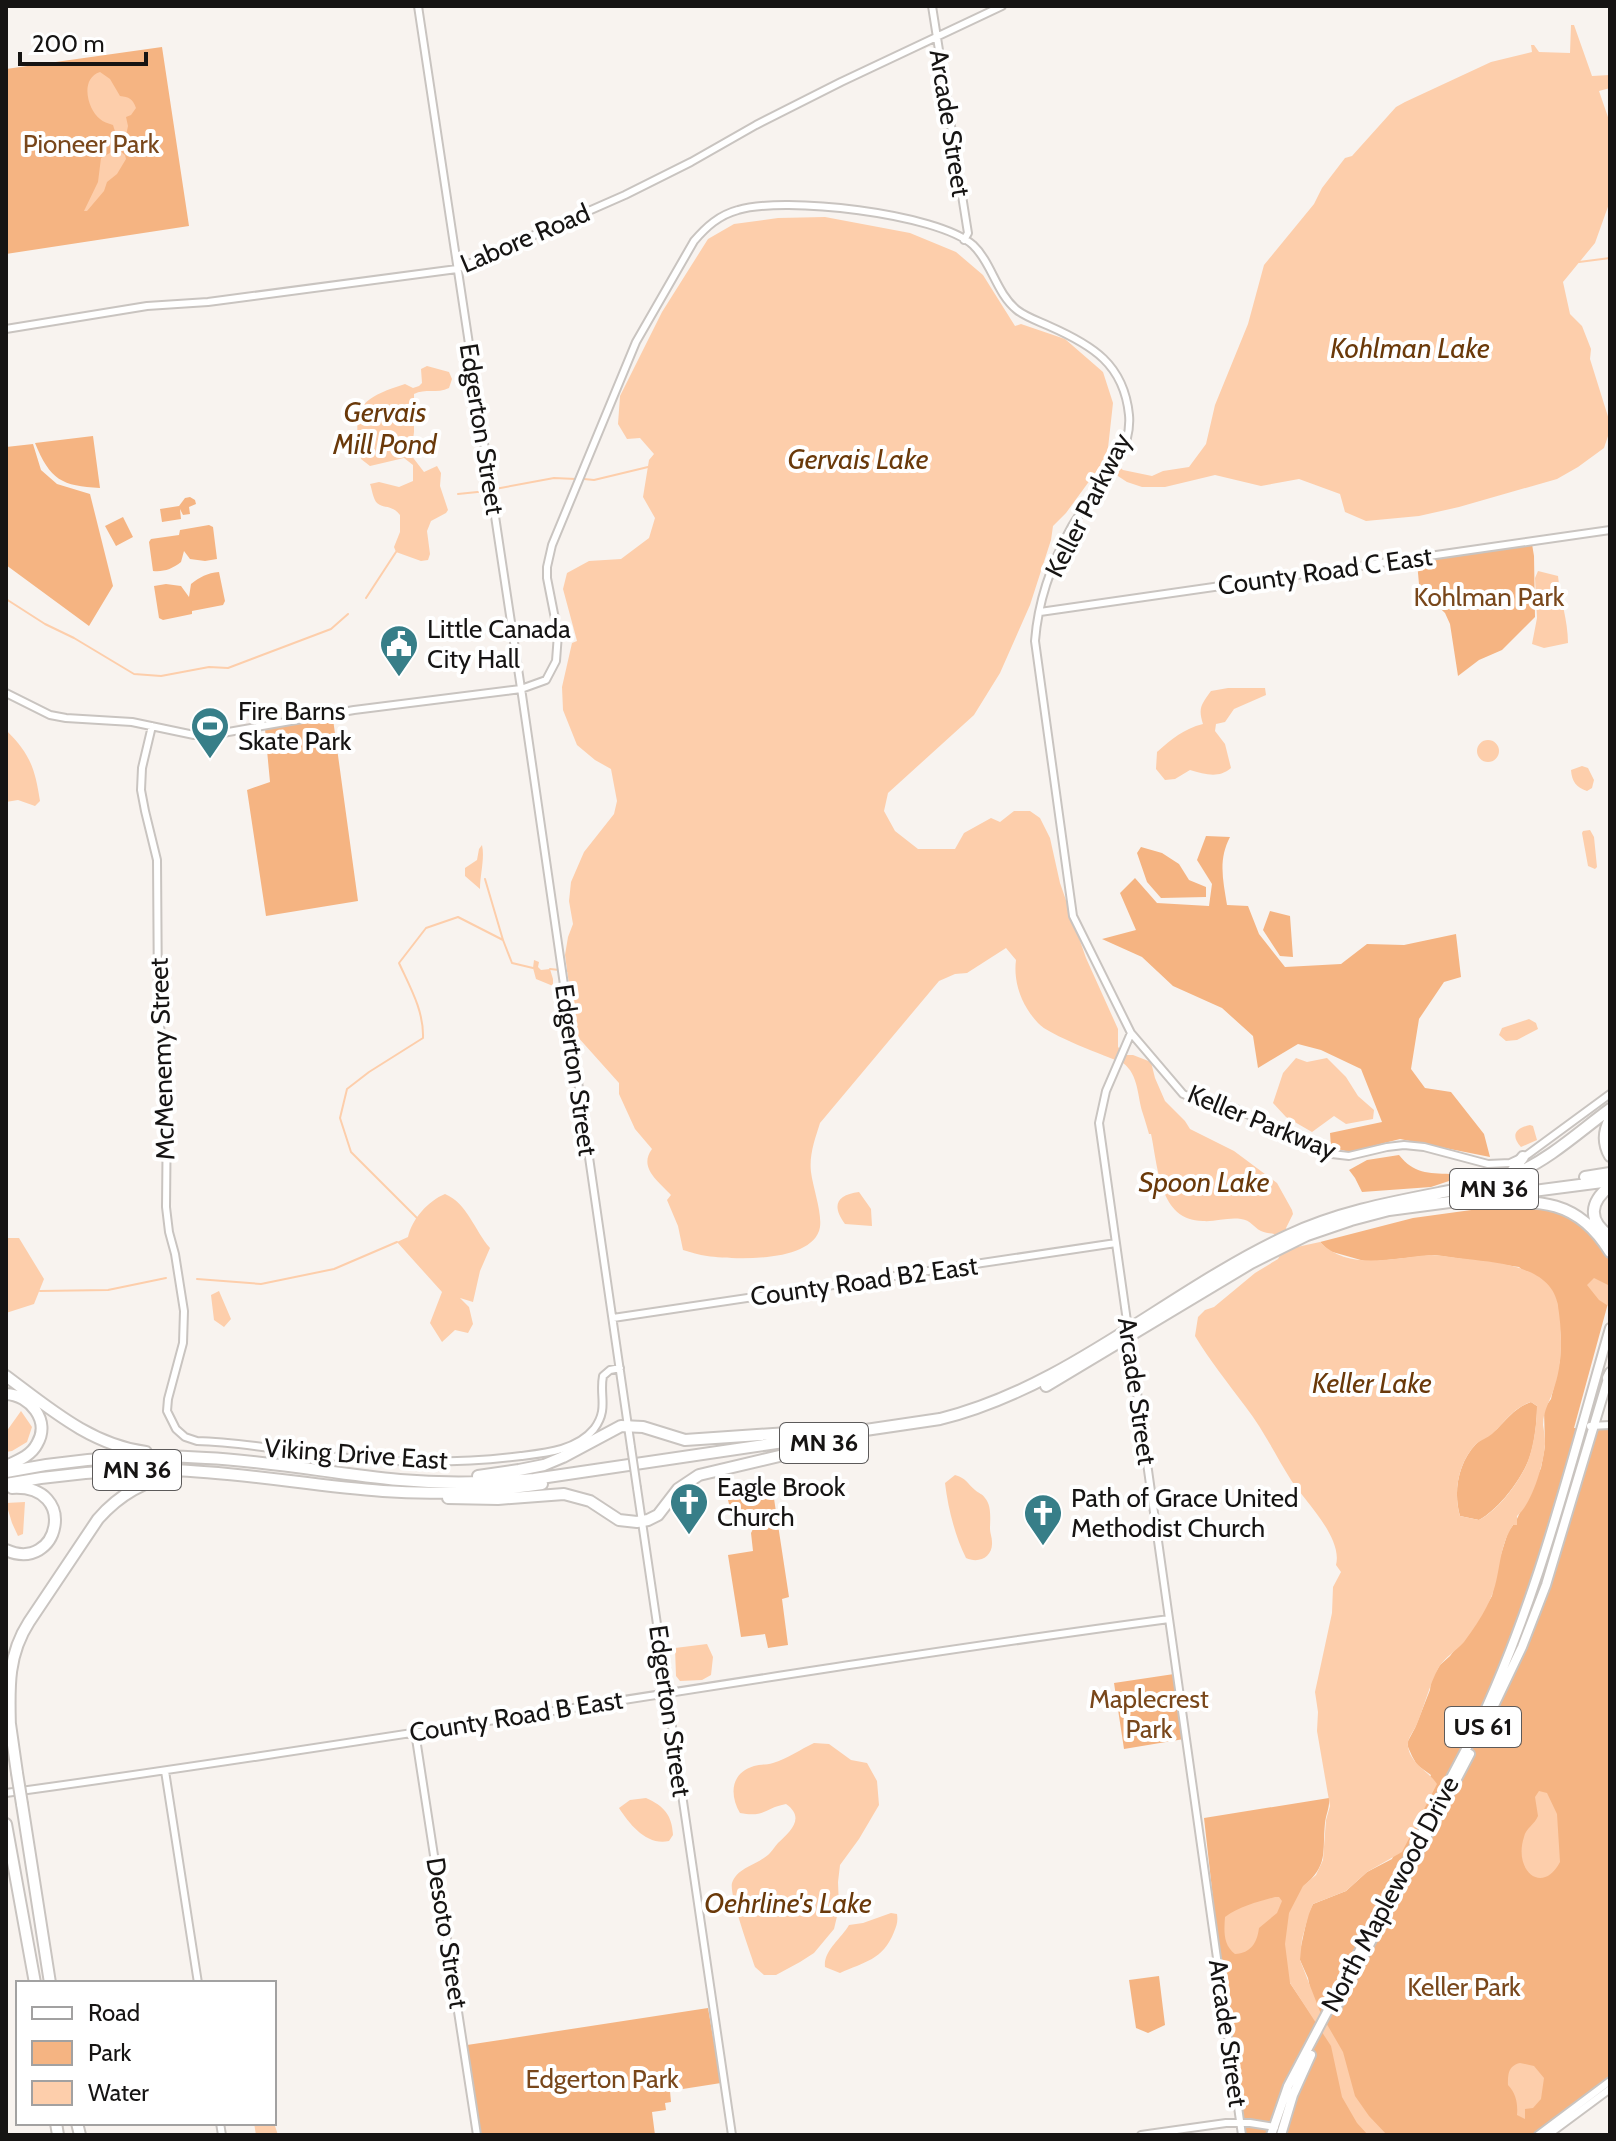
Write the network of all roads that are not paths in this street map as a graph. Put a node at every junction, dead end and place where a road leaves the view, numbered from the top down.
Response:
1 (418, 6) edge
2 (932, 6) edge
3 (1002, 6) edge
4 (936, 36) junction
5 (964, 240) junction
6 (457, 269) junction
7 (6, 329) edge
8 (1610, 530) edge
9 (1040, 612) junction
10 (521, 689) junction
11 (6, 693) edge
12 (152, 726) junction
13 (1131, 1033) junction
14 (1610, 1094) edge
15 (1610, 1109) edge
16 (1610, 1119) edge
17 (1610, 1156) edge
18 (1523, 1157) junction
19 (1610, 1173) edge
20 (1506, 1178) junction
21 (1610, 1183) edge
22 (1377, 1205) junction
23 (1407, 1207) junction
24 (1301, 1234) junction
25 (1610, 1236) edge
26 (1116, 1243) junction
27 (1270, 1248) junction
28 (1610, 1252) edge
29 (613, 1318) junction
30 (1610, 1328) edge
31 (620, 1368) junction
32 (1609, 1374) edge
33 (6, 1376) edge
34 (170, 1391) joint
35 (6, 1394) edge
36 (1582, 1425) junction
37 (1610, 1425) edge
38 (628, 1426) junction
39 (899, 1426) junction
40 (1594, 1427) junction
41 (847, 1440) junction
42 (176, 1457) junction
43 (6, 1469) edge
44 (209, 1473) junction
45 (415, 1481) junction
46 (335, 1486) junction
47 (6, 1487) edge
48 (642, 1521) junction
49 (6, 1550) edge
50 (1169, 1619) junction
51 (667, 1693) junction
52 (6, 1698) edge
53 (10, 1728) junction
54 (415, 1732) junction
55 (165, 1771) junction
56 (6, 1793) edge
57 (6, 1824) edge
58 (35, 1981) edge
59 (50, 1981) edge
60 (198, 1981) edge
61 (1333, 2009) junction
62 (1314, 2043) junction
63 (1610, 2081) edge
64 (1610, 2089) edge
65 (1241, 2122) junction
66 (1272, 2131) edge
67 (1282, 2132) edge
68 (477, 2135) edge
69 (732, 2135) edge
70 (1141, 2135) edge
71 (1242, 2135) edge
72 (1538, 2135) edge
73 (1548, 2135) edge

1 - 6 street, Edgerton Street
2 - 4 street, Arcade Street
3 - 4 street, Labore Road
4 - 5 street, Arcade Street
4 - 6 street, Labore Road
5 - 9 street, Keller Parkway
5 - 10 street, Keller Parkway
6 - 7 street, Labore Road
6 - 10 street, Edgerton Street
8 - 9 street, County Road C East
9 - 13 street, Keller Parkway
10 - 12 street
10 - 29 street, Edgerton Street
11 - 12 street
12 - 34 street, McMenemy Street
13 - 18 street, Keller Parkway
13 - 26 street, Arcade Street
14 - 18 street
15 - 20 highway
16 - 17 highway
18 - 20 highway
19 - 22 highway, MN 36
20 - 22 highway
21 - 23 highway, MN 36
21 - 25 highway
22 - 24 highway, MN 36
23 - 24 highway, MN 36
23 - 28 highway
24 - 27 highway, MN 36
26 - 29 street, County Road B2 East
26 - 50 street, Arcade Street, bridge
27 - 39 highway, MN 36
27 - 41 highway, MN 36
29 - 31 street, Edgerton Street
30 - 36 main road, US 61
31 - 34 street, Viking Drive East
31 - 38 street, Edgerton Street
32 - 40 main road, US 61
33 - 42 highway
35 - 43 highway
36 - 40 street
36 - 61 main road, North Maplewood Drive / US 61
37 - 40 street
38 - 39 highway
38 - 45 highway
38 - 48 street, Edgerton Street, bridge
39 - 45 highway, MN 36
40 - 61 main road, North Maplewood Drive / US 61
41 - 46 highway, MN 36
41 - 48 highway
42 - 43 highway, MN 36
42 - 45 highway, MN 36
44 - 46 highway, MN 36
44 - 47 highway, MN 36
44 - 53 highway
46 - 48 highway
47 - 49 highway
48 - 51 street, Edgerton Street
50 - 51 street, County Road B East
50 - 65 street, Arcade Street
51 - 54 street, County Road B East
51 - 69 street, Edgerton Street
52 - 53 highway
53 - 59 highway, bridge
54 - 55 street, County Road B East
54 - 68 street, Desoto Street
55 - 56 street, County Road B East
55 - 60 street
57 - 58 highway
61 - 62 main road, North Maplewood Drive / US 61
62 - 66 main road, North Maplewood Drive / US 61
62 - 67 main road, North Maplewood Drive / US 61
63 - 72 street
64 - 73 street
65 - 66 street
65 - 70 street
65 - 71 street, Arcade Street
66 - 67 street

